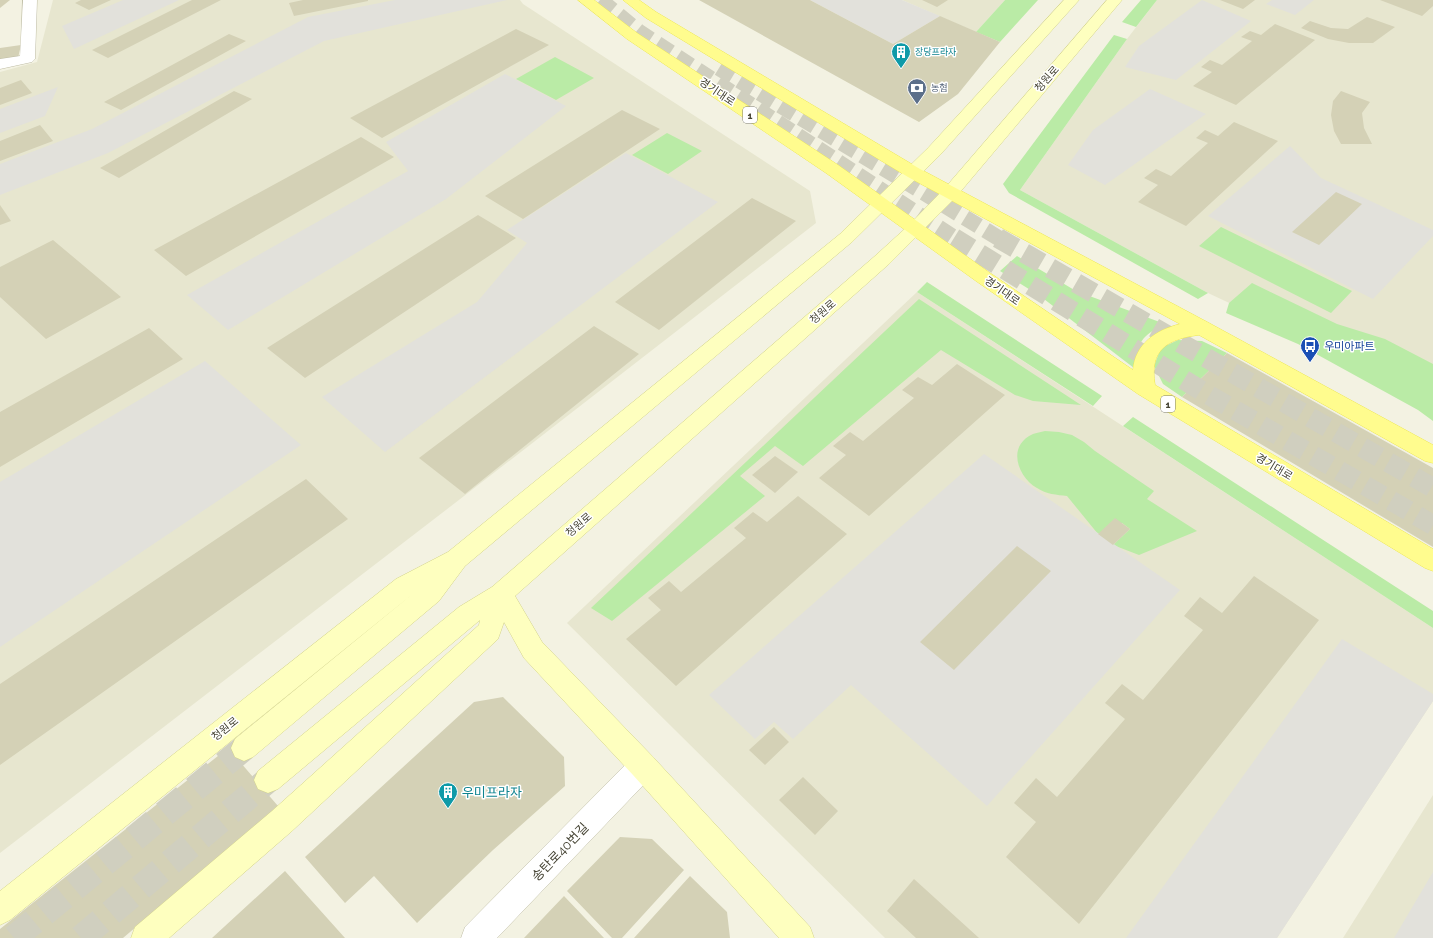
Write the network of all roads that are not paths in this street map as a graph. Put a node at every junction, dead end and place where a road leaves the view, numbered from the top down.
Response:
1 (30, 0) edge
2 (585, 0) edge
3 (630, 0) edge
4 (1072, 0) edge
5 (1115, 0) edge
6 (0, 64) edge
7 (914, 173) junction
8 (950, 193) junction
9 (882, 206) junction
10 (915, 229) junction
11 (1202, 328) junction
12 (1144, 389) junction
13 (1433, 455) edge
14 (457, 559) junction
15 (1433, 562) edge
16 (501, 594) junction
17 (244, 748) tunnel mouth
18 (643, 766) junction
19 (268, 780) tunnel mouth
20 (0, 910) edge
21 (792, 936) edge
22 (146, 938) edge
23 (476, 938) edge

1 - 6 street
2 - 9 main road, 경기대로 / 1
3 - 7 main road
4 - 7 main road, 청원로
5 - 8 main road, 청원로
7 - 8 main road
7 - 9 main road, 청원로
8 - 10 main road, 청원로
8 - 11 main road
9 - 10 main road, 경기대로 / 1
9 - 14 main road, 청원로
10 - 12 main road, 경기대로 / 1
10 - 16 main road, 청원로
11 - 12 main road
11 - 13 main road
12 - 15 main road, 경기대로 / 1
14 - 17 main road, 청원로
14 - 20 main road, 청원로
16 - 18 main road
16 - 19 main road, 청원로
16 - 22 main road
18 - 21 main road
18 - 23 street, 송탄로40번길

